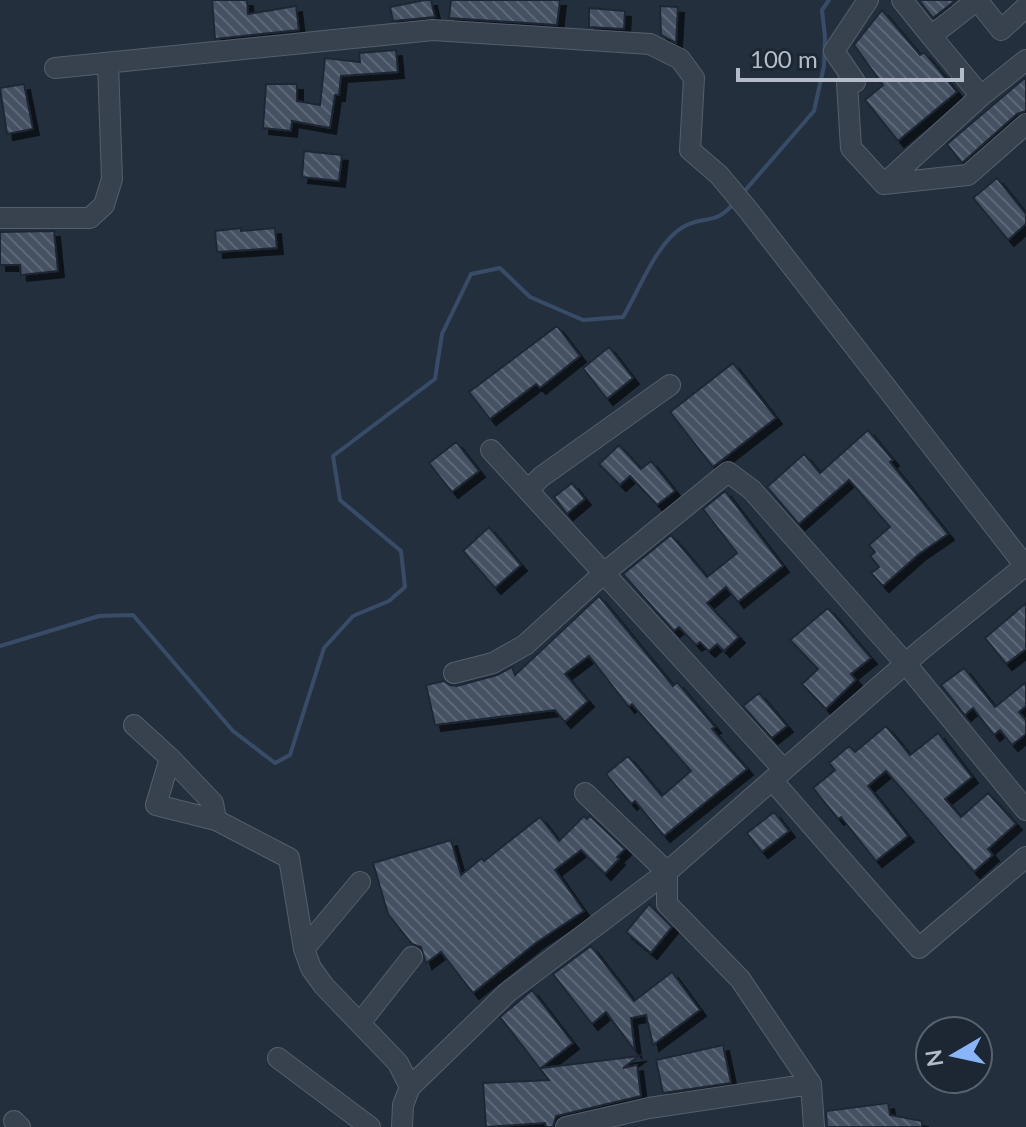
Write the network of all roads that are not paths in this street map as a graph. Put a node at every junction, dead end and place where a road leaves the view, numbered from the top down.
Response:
1 (868, 0) edge
2 (902, 0) edge
3 (977, 0) edge
4 (1026, 7) edge
5 (1001, 30) junction
6 (931, 36) junction
7 (1026, 60) edge
8 (108, 63) junction
9 (55, 68) dead end
10 (981, 96) junction
11 (1026, 124) edge
12 (884, 184) junction
13 (0, 218) edge
14 (670, 385) dead end
15 (491, 450) dead end
16 (529, 489) junction
17 (1026, 566) edge
18 (604, 573) junction
19 (906, 664) junction
20 (454, 673) dead end
21 (134, 725) dead end
22 (170, 758) junction
23 (778, 775) junction
24 (585, 793) dead end
25 (1026, 810) edge
26 (216, 820) junction
27 (1026, 857) edge
28 (667, 872) junction
29 (360, 882) dead end
30 (304, 949) junction
31 (412, 957) dead end
32 (360, 1023) junction
33 (278, 1058) dead end
34 (811, 1084) junction
35 (410, 1087) junction
36 (370, 1127) edge
37 (402, 1127) edge
38 (566, 1127) edge
39 (814, 1127) edge

1 - 12 street
2 - 6 street
3 - 5 street
3 - 6 street
4 - 5 street
5 - 7 street
6 - 10 street
7 - 10 street
8 - 9 street
8 - 13 street
8 - 17 street
10 - 12 street
11 - 12 street
14 - 16 street
15 - 16 street
16 - 18 street
17 - 19 street
18 - 19 street
18 - 20 street
18 - 23 street
19 - 23 street
19 - 25 street
21 - 22 street
22 - 26 street
22 - 26 street
23 - 27 street
23 - 28 street
24 - 28 street
26 - 30 street
28 - 34 street
28 - 35 street
29 - 30 street
30 - 32 street
31 - 32 street
32 - 35 street
33 - 36 street
34 - 38 street
34 - 39 street
35 - 37 street

